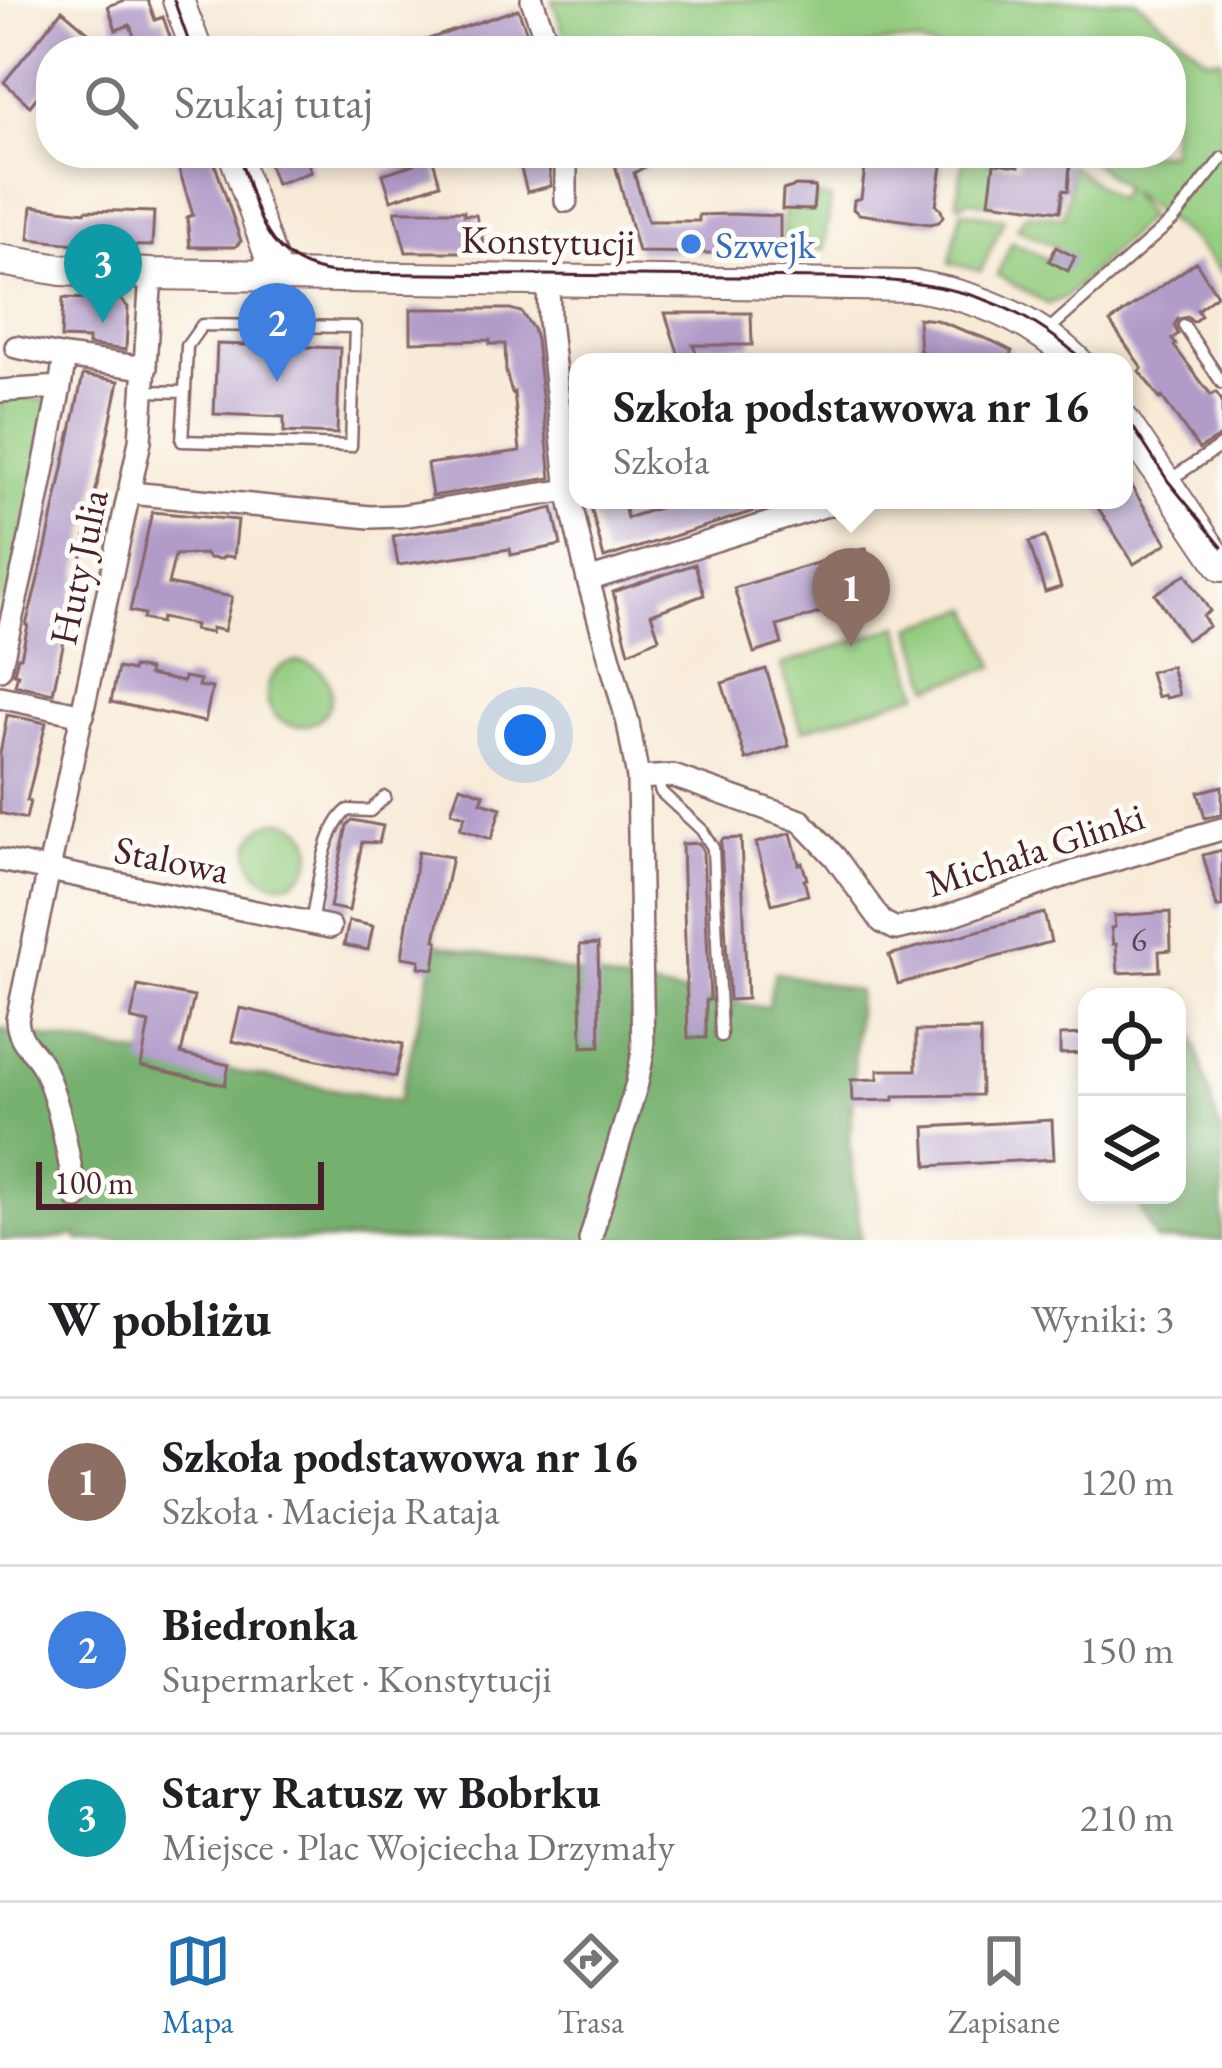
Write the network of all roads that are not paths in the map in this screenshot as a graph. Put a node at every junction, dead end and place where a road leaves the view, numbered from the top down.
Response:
1 (178, 0) edge
2 (532, 0) edge
3 (191, 36) edge
4 (545, 36) edge
5 (1222, 158) edge
6 (239, 168) edge
7 (566, 168) edge
8 (566, 202) dead end
9 (0, 260) edge
10 (151, 274) junction
11 (277, 276) junction
12 (548, 279) junction
13 (1184, 326) dead end
14 (1045, 334) junction
15 (16, 347) dead end
16 (1067, 353) edge
17 (65, 357) junction
18 (145, 379) junction
19 (1222, 383) edge
20 (60, 387) junction
21 (0, 391) edge
22 (185, 392) junction
23 (1133, 435) edge
24 (1222, 446) edge
25 (1165, 483) junction
26 (568, 490) junction
27 (131, 493) junction
28 (569, 494) edge
29 (572, 509) edge
30 (814, 509) edge
31 (1222, 566) edge
32 (588, 580) junction
33 (0, 669) edge
34 (0, 697) edge
35 (82, 716) junction
36 (647, 777) junction
37 (386, 797) dead end
38 (1222, 829) edge
39 (0, 860) edge
40 (47, 872) junction
41 (320, 925) joint
42 (721, 1036) dead end
43 (77, 1198) dead end
44 (590, 1240) edge

1 - 3 street
2 - 4 street
5 - 14 lane
6 - 11 street
7 - 8 street
9 - 10 street, Konstytucji
10 - 11 street, Konstytucji
10 - 18 street, Huty Julia
11 - 12 street, Konstytucji
12 - 14 street, Konstytucji
12 - 26 street
13 - 19 lane
14 - 16 street, Konstytucji
15 - 17 street
17 - 18 street
17 - 20 street
18 - 22 lane
18 - 27 street, Huty Julia
20 - 21 street
20 - 33 street
22 - 22 lane
23 - 25 street
24 - 25 lane
25 - 31 street
26 - 27 street
26 - 28 street
27 - 35 street, Huty Julia
29 - 32 street
30 - 32 street
32 - 36 street
34 - 35 street
35 - 40 street, Huty Julia
36 - 38 street, Michała Glinki
36 - 42 lane
36 - 44 street
37 - 41 lane
39 - 40 street, Stalowa
40 - 41 street, Stalowa
40 - 43 street, Huty Julia

